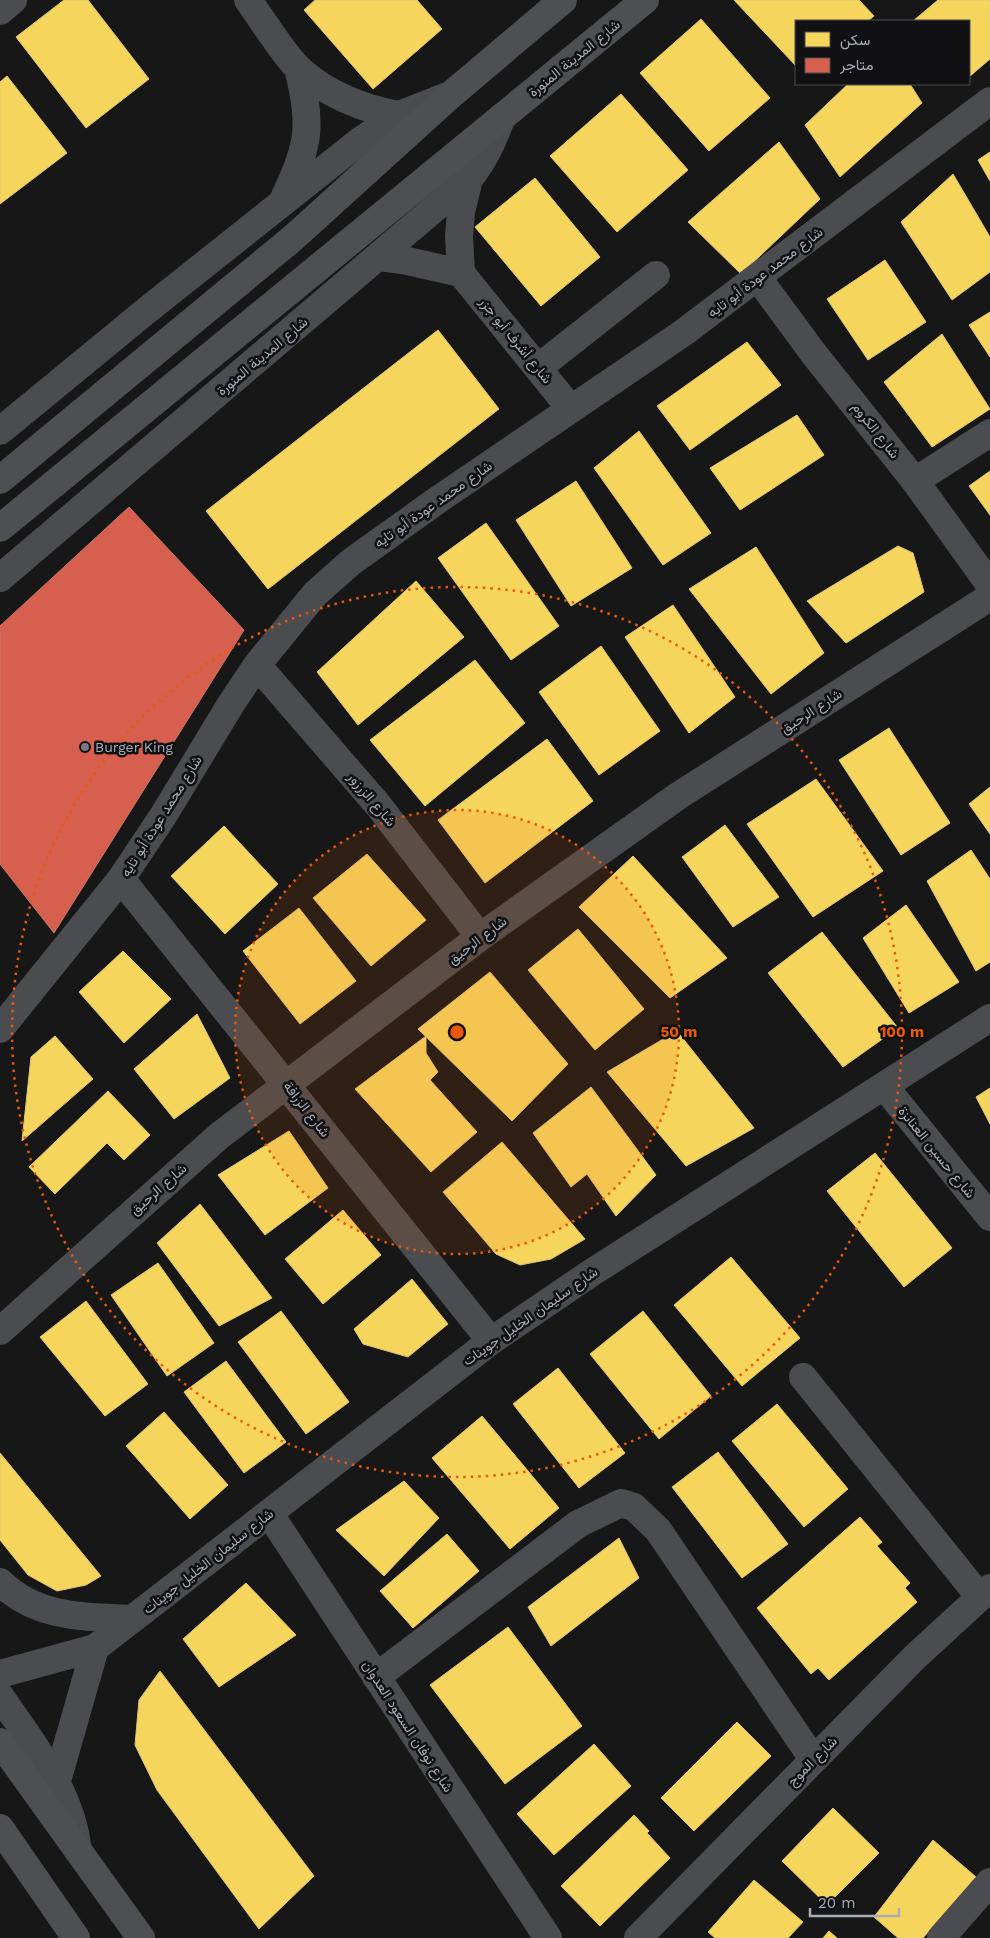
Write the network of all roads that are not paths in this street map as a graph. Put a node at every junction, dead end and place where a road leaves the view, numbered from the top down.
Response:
1 (13, 0) edge
2 (248, 0) edge
3 (563, 0) edge
4 (645, 0) edge
5 (0, 11) edge
6 (298, 68) junction
7 (454, 94) junction
8 (990, 101) edge
9 (400, 115) junction
10 (502, 117) junction
11 (469, 178) junction
12 (282, 202) junction
13 (378, 257) junction
14 (461, 273) junction
15 (656, 275) dead end
16 (758, 278) junction
17 (538, 368) junction
18 (570, 408) junction
19 (0, 432) edge
20 (990, 433) edge
21 (0, 480) edge
22 (915, 480) junction
23 (0, 528) edge
24 (0, 578) edge
25 (990, 585) edge
26 (990, 597) edge
27 (257, 665) junction
28 (121, 879) junction
29 (480, 937) junction
30 (990, 1018) edge
31 (0, 1029) edge
32 (287, 1084) junction
33 (885, 1087) junction
34 (990, 1217) edge
35 (0, 1332) edge
36 (491, 1341) junction
37 (803, 1376) dead end
38 (269, 1514) junction
39 (0, 1582) edge
40 (985, 1592) edge
41 (132, 1619) junction
42 (95, 1648) junction
43 (0, 1674) edge
44 (376, 1677) junction
45 (0, 1696) edge
46 (0, 1742) edge
47 (813, 1759) junction
48 (57, 1781) junction
49 (0, 1828) edge
50 (78, 1850) junction
51 (990, 1882) edge
52 (76, 1938) edge
53 (141, 1938) edge
54 (548, 1938) edge
55 (638, 1938) edge
56 (941, 1938) edge

1 - 5 street
2 - 6 street
3 - 7 main road
4 - 10 main road, شارع المدينة المنورة
6 - 9 street
6 - 12 street
7 - 9 street
7 - 21 main road
8 - 16 street, شارع محمد عودة أبو تايه
9 - 12 street
10 - 11 street, شارع المدينة المنورة
10 - 23 main road, شارع المدينة المنورة
11 - 13 street, شارع المدينة المنورة
11 - 14 street
12 - 19 street
13 - 14 street
13 - 24 street, شارع المدينة المنورة
14 - 17 street, شارع أشرف أبو جزر
15 - 17 street
16 - 18 street, شارع محمد عودة أبو تايه
16 - 22 street, شارع الكروم
17 - 18 street, شارع أشرف أبو جزر
18 - 27 street, شارع محمد عودة أبو تايه
20 - 22 street
22 - 25 street, شارع الكروم
26 - 29 street, شارع الرحيق
27 - 28 street, شارع محمد عودة أبو تايه
27 - 29 street, شارع الزرزور
28 - 31 street, شارع محمد عودة أبو تايه
28 - 32 street, شارع الزرافة
29 - 32 street, شارع الرحيق
30 - 33 street, شارع سليمان الخليل جوينات
32 - 35 street, شارع الرحيق
32 - 36 street, شارع الزرافة
33 - 34 street, شارع حسين العنانزة
33 - 36 street, شارع سليمان الخليل جوينات
36 - 38 street, شارع سليمان الخليل جوينات
37 - 40 street
38 - 41 street, شارع سليمان الخليل جوينات
38 - 44 street, شارع نوفان السعود العدوان
39 - 41 street
40 - 47 street, شارع الموج
41 - 42 street, شارع سليمان الخليل جوينات
42 - 43 street, شارع سليمان الخليل جوينات
42 - 48 street
44 - 47 street
44 - 54 street, شارع نوفان السعود العدوان
45 - 48 street
46 - 50 main road
47 - 55 street, شارع الموج
48 - 50 street
49 - 52 main road
50 - 53 main road
51 - 56 street

